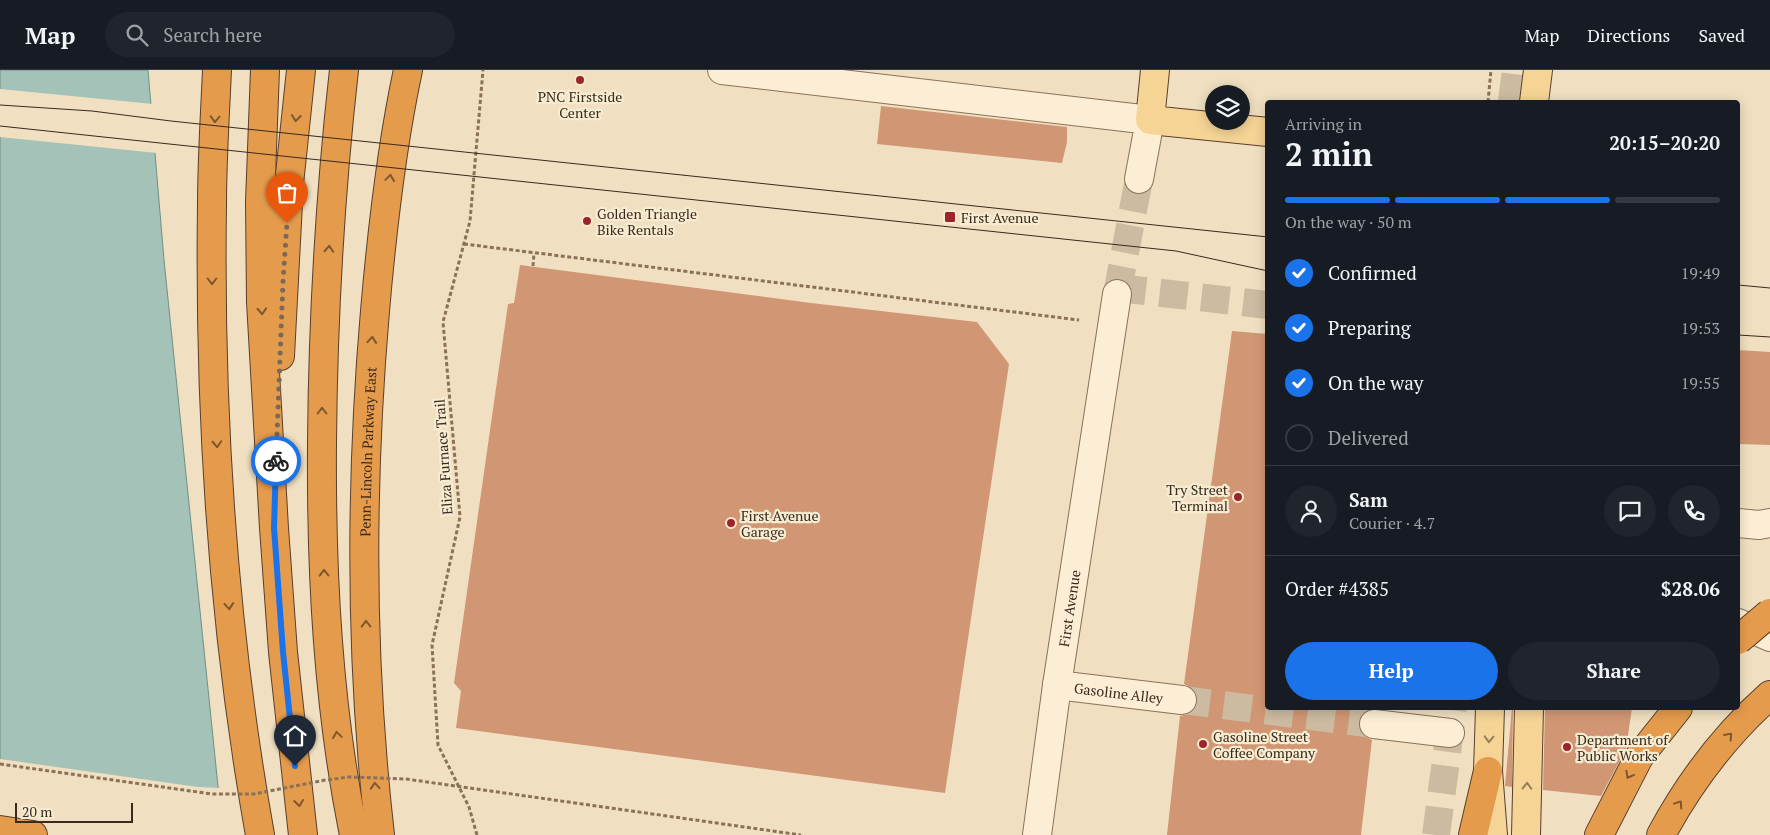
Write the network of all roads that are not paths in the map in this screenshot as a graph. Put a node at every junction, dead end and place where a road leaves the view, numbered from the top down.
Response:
1 (217, 70) edge
2 (265, 70) edge
3 (301, 70) edge
4 (344, 70) edge
5 (408, 70) edge
6 (722, 70) edge
7 (1155, 70) edge
8 (1538, 70) edge
9 (1534, 100) edge
10 (1150, 120) junction
11 (1265, 132) edge
12 (1139, 179) tunnel mouth
13 (1117, 294) tunnel mouth
14 (1740, 523) edge
15 (1770, 523) edge
16 (274, 528) junction
17 (1770, 613) edge
18 (1740, 625) edge
19 (1770, 637) edge
20 (1740, 638) edge
21 (1057, 685) junction
22 (1770, 695) edge
23 (1182, 700) tunnel mouth
24 (1490, 710) edge
25 (1529, 710) edge
26 (1676, 710) edge
27 (1374, 724) tunnel mouth
28 (1450, 732) dead end
29 (1488, 771) junction
30 (0, 830) edge
31 (33, 835) edge
32 (260, 835) edge
33 (303, 835) edge
34 (354, 835) edge
35 (380, 835) edge
36 (1037, 835) edge
37 (1473, 835) edge
38 (1493, 835) edge
39 (1526, 835) edge
40 (1598, 835) edge
41 (1661, 835) edge

1 -> 32 highway
2 -> 16 highway
3 -> 16 highway
34 -> 4 highway
35 -> 5 highway, Penn-Lincoln Parkway East
6 - 10 street
7 - 10 main road
8 - 9 main road
10 - 11 main road
10 - 12 street
13 - 21 street, First Avenue
14 - 15 street
16 -> 33 highway
17 - 20 highway, bridge
18 - 19 street
21 - 23 street, Gasoline Alley
21 - 36 street, First Avenue
41 -> 22 highway
24 -> 29 main road
39 -> 25 main road
26 -> 40 highway
27 - 28 street
29 - 37 highway
29 - 38 main road
30 - 31 highway

